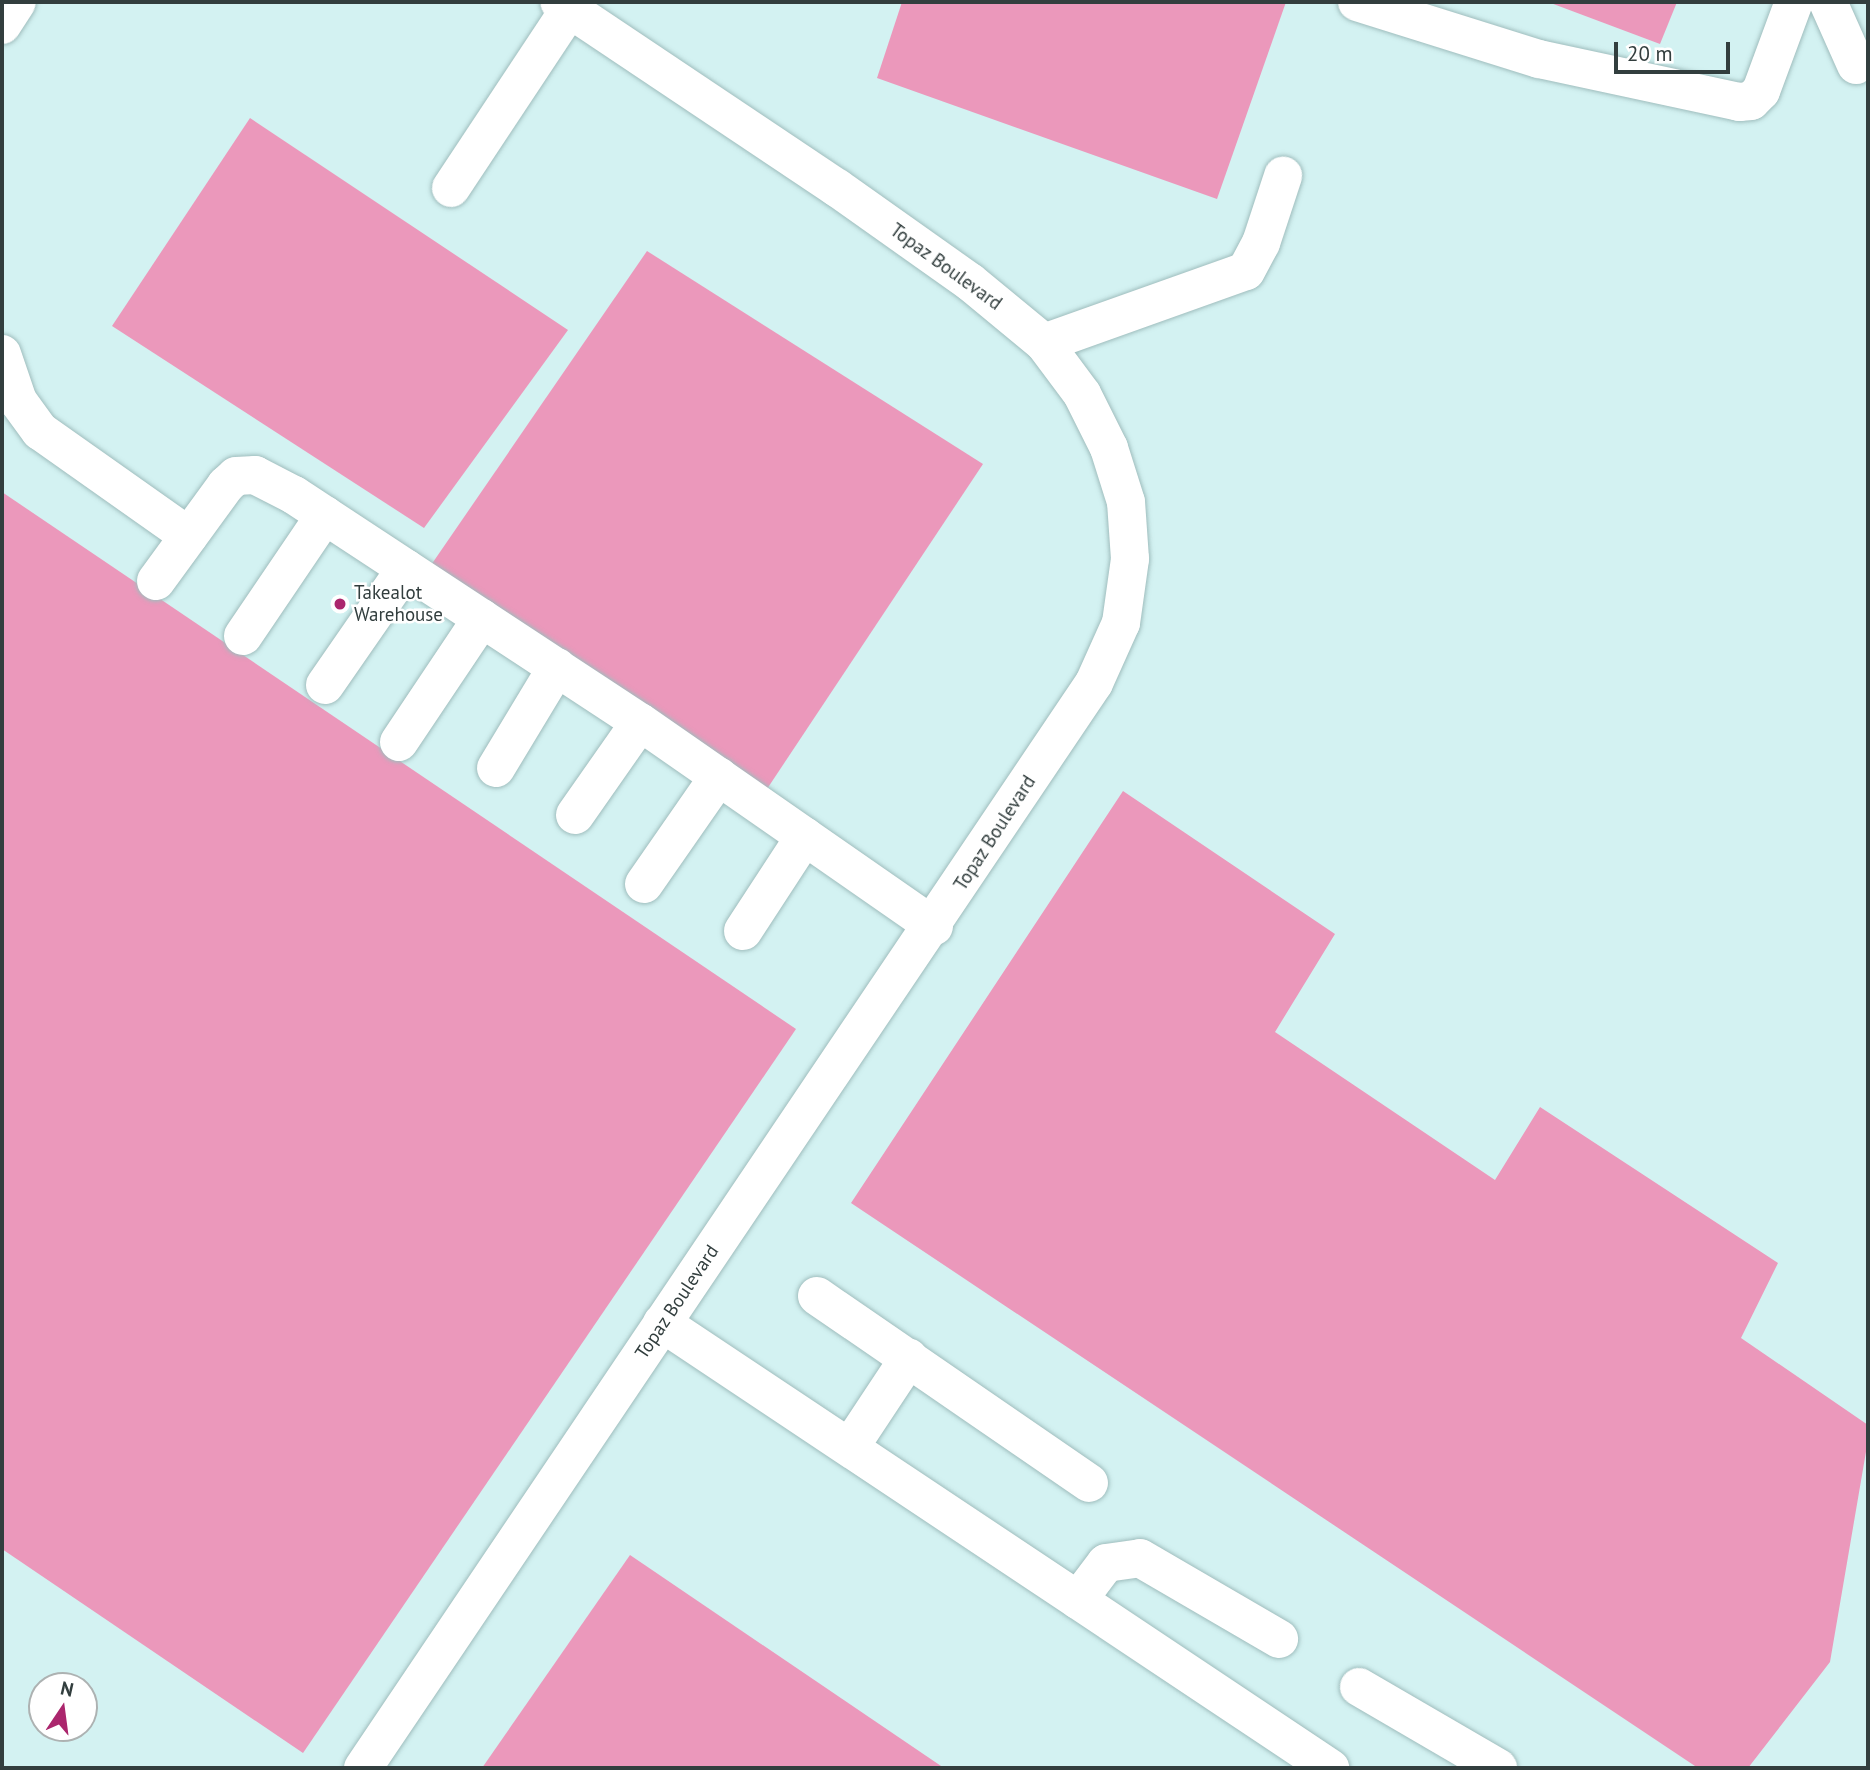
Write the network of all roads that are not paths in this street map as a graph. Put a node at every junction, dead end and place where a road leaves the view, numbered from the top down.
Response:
1 (18, 2) edge
2 (1357, 2) edge
3 (1794, 2) edge
4 (1828, 2) edge
5 (568, 4) edge
6 (2, 25) edge
7 (1856, 65) dead end
8 (1283, 176) dead end
9 (451, 188) dead end
10 (1044, 342) junction
11 (2, 354) edge
12 (325, 515) junction
13 (189, 536) junction
14 (406, 568) junction
15 (156, 581) dead end
16 (482, 618) junction
17 (243, 636) dead end
18 (557, 667) junction
19 (326, 685) dead end
20 (640, 722) junction
21 (399, 742) dead end
22 (496, 768) dead end
23 (719, 776) junction
24 (575, 815) dead end
25 (805, 836) junction
26 (643, 884) dead end
27 (934, 926) junction
28 (743, 931) dead end
29 (817, 1296) dead end
30 (662, 1323) junction
31 (909, 1358) junction
32 (850, 1447) junction
33 (1089, 1483) dead end
34 (1078, 1600) junction
35 (1279, 1639) dead end
36 (1359, 1687) dead end
37 (1482, 1764) edge
38 (363, 1768) edge
39 (1331, 1768) edge

1 - 6 street
2 - 3 street
4 - 7 street
5 - 9 street, Topaz Boulevard
5 - 10 street, Topaz Boulevard
8 - 10 street
10 - 27 street, Topaz Boulevard
11 - 13 street
12 - 13 street
12 - 14 street
12 - 17 street
13 - 15 street
14 - 16 street
14 - 19 street
16 - 18 street
16 - 21 street
18 - 20 street
18 - 22 street
20 - 23 street
20 - 24 street
23 - 25 street
23 - 26 street
25 - 27 street
25 - 28 street
27 - 30 street, Topaz Boulevard
29 - 31 street
30 - 32 street
30 - 38 street, Topaz Boulevard
31 - 32 street
31 - 33 street
32 - 34 street
34 - 35 street
34 - 39 street
36 - 37 street

